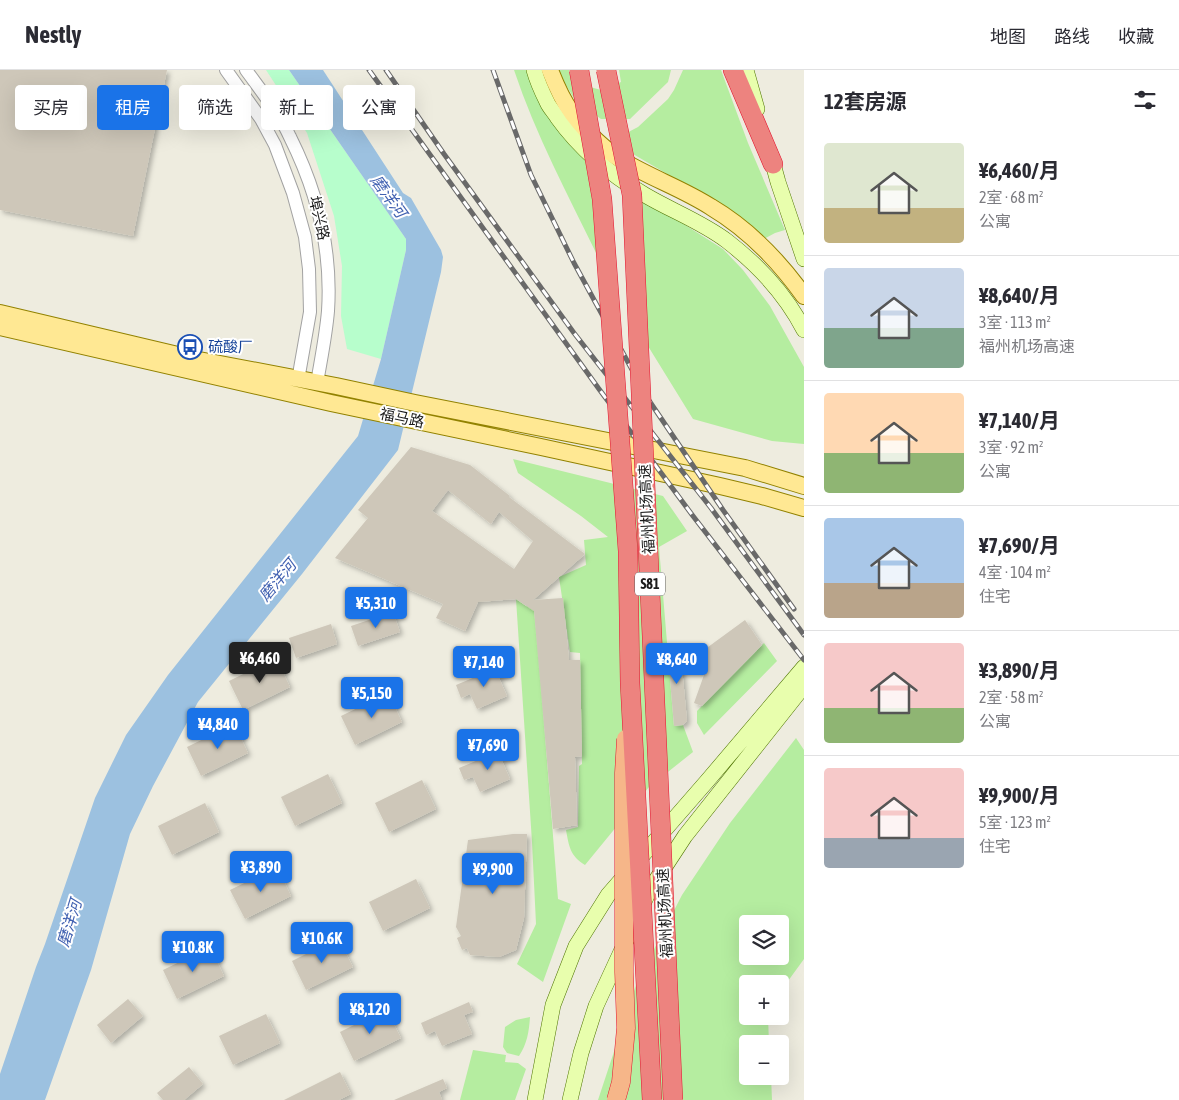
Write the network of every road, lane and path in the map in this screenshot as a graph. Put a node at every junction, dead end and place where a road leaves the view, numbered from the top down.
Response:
1 (226, 70) edge
2 (246, 70) edge
3 (534, 70) edge
4 (550, 70) edge
5 (579, 70) edge
6 (606, 70) edge
7 (733, 70) edge
8 (746, 70) edge
9 (773, 164) junction
10 (804, 259) edge
11 (804, 296) edge
12 (0, 313) edge
13 (0, 326) edge
14 (804, 330) edge
15 (298, 380) junction
16 (317, 383) junction
17 (804, 471) edge
18 (781, 479) junction
19 (804, 486) edge
20 (800, 509) edge
21 (804, 667) edge
22 (630, 683) junction
23 (804, 686) edge
24 (535, 1100) edge
25 (570, 1100) edge
26 (616, 1100) edge
27 (652, 1100) edge
28 (673, 1100) edge

1 - 15 street, 埠兴路
2 - 16 street, 埠兴路
3 - 14 main road
4 - 11 main road
5 - 22 highway, 福州机场高速 / S81, bridge
6 - 28 highway, 福州机场高速 / S81, bridge
7 - 9 highway
8 - 9 main road
9 - 10 main road
12 - 15 main road, 福马路
13 - 20 main road, 福马路
15 - 16 main road, 福马路
16 - 18 main road, 福马路
17 - 18 main road
18 - 19 main road, 福马路
21 - 24 main road
22 - 26 highway, bridge
22 - 27 highway, 福州机场高速 / S81, bridge
23 - 25 main road

